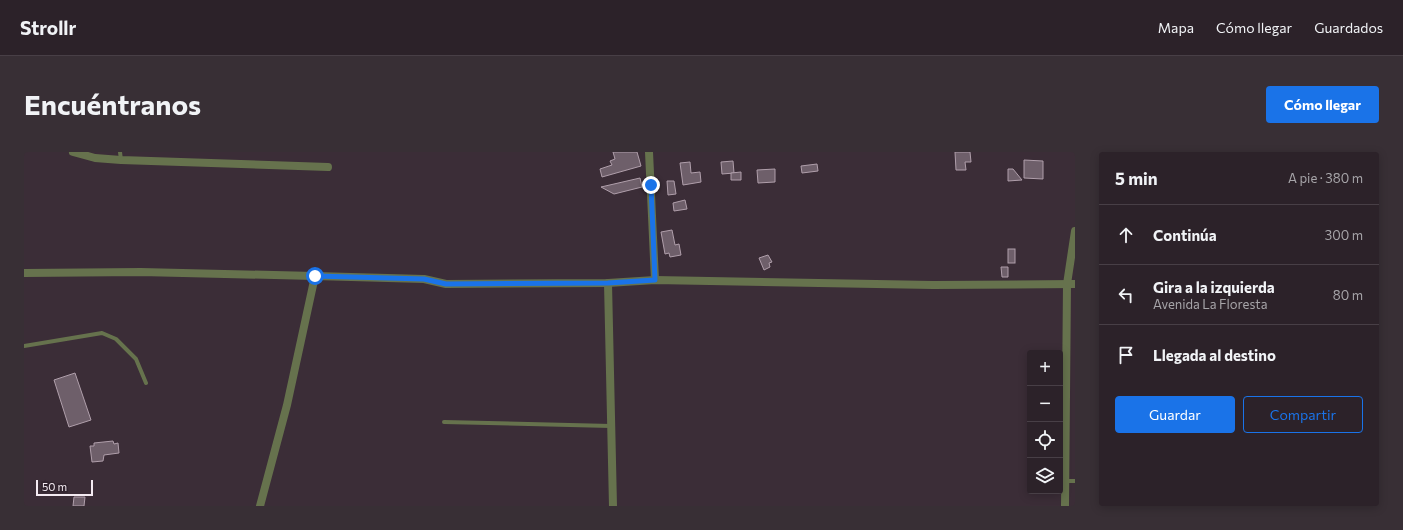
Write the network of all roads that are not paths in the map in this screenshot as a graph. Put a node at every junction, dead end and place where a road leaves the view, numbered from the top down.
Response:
1 (73, 152) edge
2 (649, 152) edge
3 (120, 156) edge
4 (328, 167) dead end
5 (1075, 230) edge
6 (24, 273) edge
7 (315, 276) junction
8 (655, 280) junction
9 (608, 283) junction
10 (1071, 284) edge
11 (24, 346) edge
12 (146, 383) dead end
13 (444, 422) dead end
14 (611, 426) junction
15 (1065, 481) junction
16 (1075, 481) edge
17 (260, 506) edge
18 (613, 506) edge
19 (1065, 506) edge

1 - 3 street
2 - 8 street
3 - 4 street
5 - 10 street
6 - 7 street
7 - 9 street
7 - 17 street
8 - 9 street
8 - 10 street
9 - 14 street
10 - 15 street
11 - 12 lane
13 - 14 lane
14 - 18 street
15 - 16 lane
15 - 19 street

